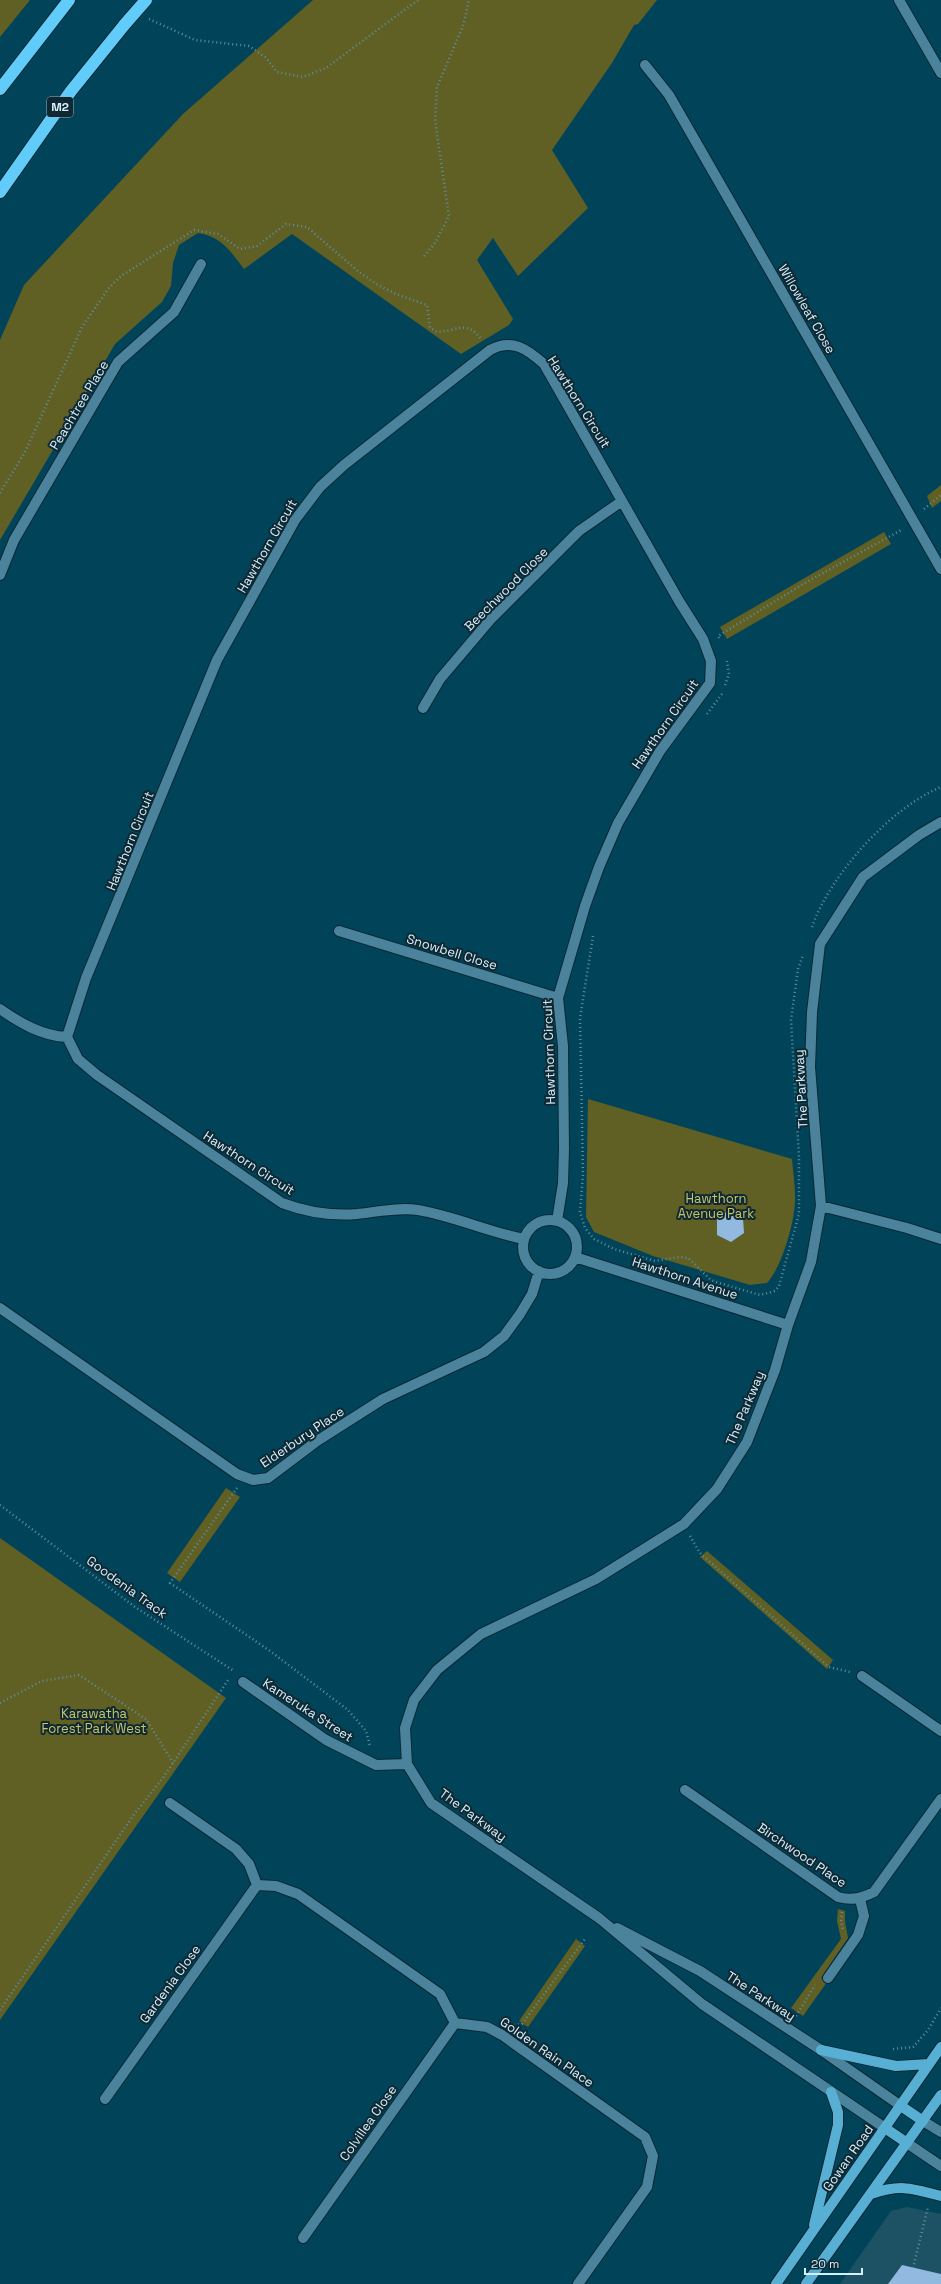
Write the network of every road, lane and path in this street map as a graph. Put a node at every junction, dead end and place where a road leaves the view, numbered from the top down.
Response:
1 (69, 0) edge
2 (146, 0) edge
3 (418, 0) edge
4 (469, 0) edge
5 (899, 0) edge
6 (150, 20) dead end
7 (645, 65) dead end
8 (941, 72) edge
9 (0, 89) edge
10 (0, 192) edge
11 (424, 256) dead end
12 (201, 264) dead end
13 (490, 350) junction
14 (0, 493) edge
15 (941, 495) edge
16 (622, 501) junction
17 (913, 520) junction
18 (941, 569) edge
19 (0, 575) edge
20 (721, 642) dead end
21 (726, 656) dead end
22 (423, 708) dead end
23 (703, 717) dead end
24 (941, 787) edge
25 (941, 822) edge
26 (812, 928) dead end
27 (339, 931) dead end
28 (594, 933) dead end
29 (805, 948) dead end
30 (558, 998) junction
31 (0, 1009) edge
32 (67, 1037) junction
33 (821, 1206) junction
34 (557, 1221) junction
35 (941, 1238) edge
36 (524, 1239) junction
37 (575, 1257) junction
38 (539, 1271) junction
39 (0, 1308) edge
40 (788, 1325) junction
41 (244, 1478) junction
42 (0, 1505) edge
43 (684, 1524) junction
44 (234, 1671) junction
45 (862, 1676) joint
46 (243, 1682) joint
47 (0, 1703) edge
48 (941, 1731) edge
49 (173, 1763) junction
50 (407, 1764) junction
51 (376, 1765) junction
52 (685, 1790) dead end
53 (941, 1799) edge
54 (170, 1803) dead end
55 (257, 1886) junction
56 (860, 1899) junction
57 (600, 1918) junction
58 (585, 1939) dead end
59 (828, 1978) dead end
60 (941, 2008) edge
61 (0, 2010) edge
62 (455, 2023) junction
63 (502, 2035) junction
64 (941, 2047) edge
65 (888, 2048) dead end
66 (821, 2050) junction
67 (929, 2064) junction
68 (831, 2092) junction
69 (941, 2095) edge
70 (105, 2098) dead end
71 (900, 2106) junction
72 (922, 2121) junction
73 (886, 2128) junction
74 (941, 2132) edge
75 (907, 2143) junction
76 (941, 2166) edge
77 (870, 2194) junction
78 (941, 2196) edge
79 (928, 2206) dead end
80 (812, 2231) junction
81 (303, 2238) dead end
82 (913, 2268) dead end
83 (578, 2284) edge
84 (776, 2284) edge
85 (806, 2284) edge

1 - 9 highway
2 - 10 highway, M2, bridge
3 - 6 path
4 - 11 path
5 - 8 street
7 - 17 street, Willowleaf Close
12 - 19 street, Peachtree Place
13 - 14 path
13 - 16 street, Hawthorn Circuit
13 - 32 street, Hawthorn Circuit
15 - 17 path
16 - 22 street, Beechwood Close
16 - 30 street, Hawthorn Circuit
17 - 18 street, Willowleaf Close
17 - 20 path
21 - 23 path
24 - 26 path
25 - 33 street, The Parkway
27 - 30 street, Snowbell Close
28 - 29 path
30 - 34 street, Hawthorn Circuit
31 - 32 street
32 - 36 street, Hawthorn Circuit
33 - 35 street
33 - 40 street, The Parkway
34 - 36 street
34 - 37 street
36 - 38 street
37 - 38 street
37 - 40 street, Hawthorn Avenue
38 - 41 street, Elderbury Place
39 - 41 street
40 - 43 street, The Parkway
41 - 51 path
42 - 44 path, Goodenia Track
43 - 45 path
43 - 50 street, The Parkway
44 - 46 path, Goodenia Track
44 - 49 path
45 - 48 street
46 - 51 street, Kameruka Street
47 - 49 path
49 - 61 path
50 - 51 street, Kameruka Street
50 - 57 street, The Parkway
52 - 56 street, Birchwood Place
53 - 56 street
54 - 55 street
55 - 62 street
55 - 70 street, Gardenia Close
56 - 59 street
57 - 66 street, The Parkway
57 - 68 street, The Parkway
58 - 63 path
60 - 65 path
62 - 63 street, Golden Rain Place
62 - 81 street, Colvillea Close
63 - 83 street, Golden Rain Place
64 - 67 main road, Gowan Road
66 - 67 main road
66 - 71 street, The Parkway
67 - 71 main road, Gowan Road
68 - 73 street, The Parkway
68 - 80 main road
69 - 72 main road
71 - 72 main road
71 - 73 main road, Gowan Road
72 - 74 street
72 - 75 main road
73 - 75 main road
73 - 80 main road, Gowan Road
75 - 76 street
75 - 77 main road
77 - 78 main road
77 - 85 main road
79 - 82 path
80 - 84 main road, Gowan Road

